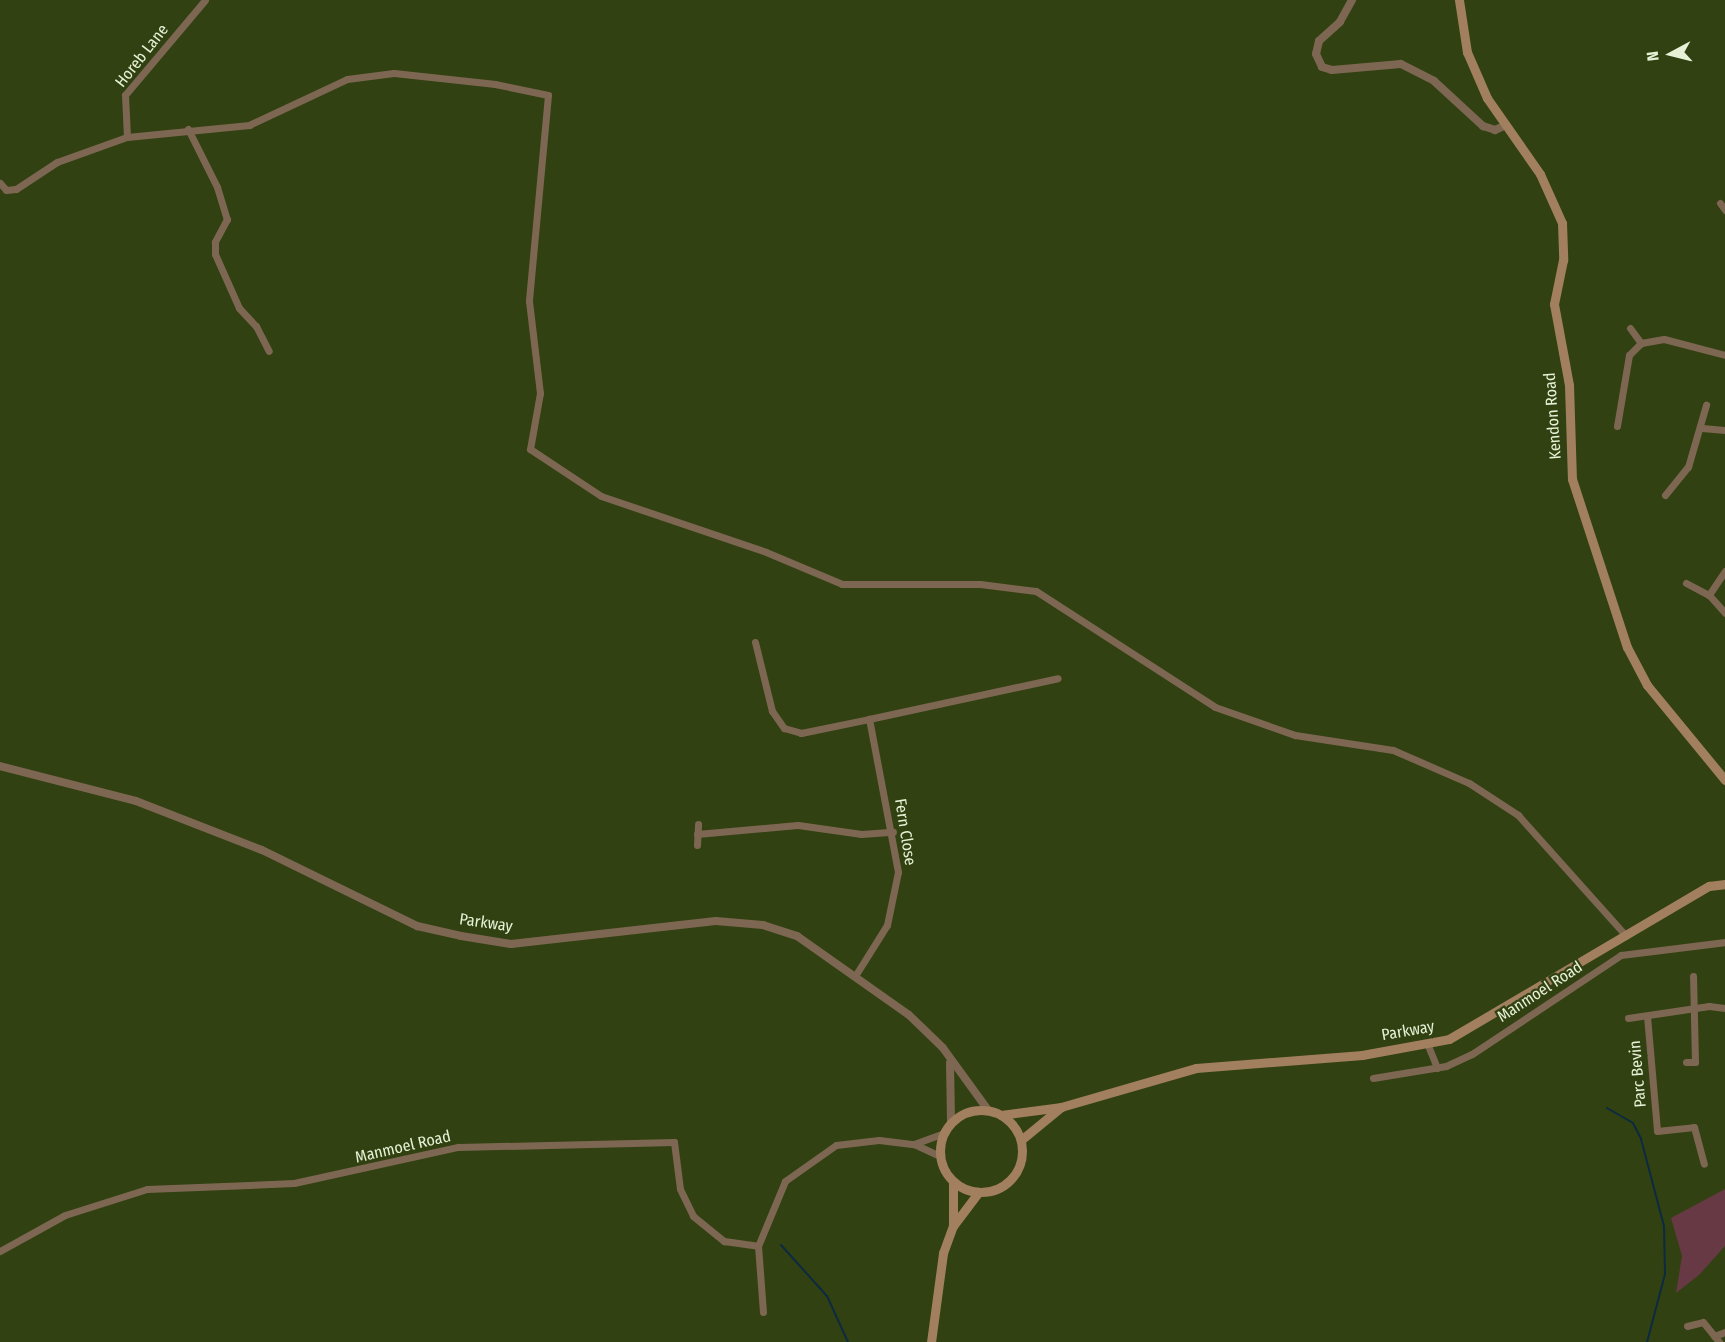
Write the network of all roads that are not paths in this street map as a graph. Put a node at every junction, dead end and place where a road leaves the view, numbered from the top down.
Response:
1 (205, 0) edge
2 (1352, 0) edge
3 (1459, 0) edge
4 (1504, 126) junction
5 (188, 129) junction
6 (127, 137) junction
7 (0, 183) edge
8 (1720, 203) dead end
9 (1725, 210) edge
10 (1630, 328) dead end
11 (1641, 343) junction
12 (268, 351) dead end
13 (1725, 355) edge
14 (1706, 405) dead end
15 (1617, 426) dead end
16 (1702, 428) junction
17 (1725, 430) edge
18 (1665, 495) dead end
19 (1725, 571) edge
20 (1686, 583) dead end
21 (1709, 595) junction
22 (1725, 613) edge
23 (755, 642) dead end
24 (1058, 678) dead end
25 (869, 719) junction
26 (0, 766) edge
27 (1725, 780) edge
28 (698, 824) dead end
29 (893, 832) junction
30 (697, 834) junction
31 (697, 845) dead end
32 (1725, 884) edge
33 (1626, 936) junction
34 (1725, 942) edge
35 (855, 976) junction
36 (1694, 976) dead end
37 (1725, 1008) edge
38 (1695, 1009) junction
39 (1647, 1016) junction
40 (1628, 1018) dead end
41 (1427, 1043) junction
42 (950, 1062) junction
43 (1686, 1062) dead end
44 (1437, 1068) junction
45 (1373, 1078) dead end
46 (1061, 1107) junction
47 (988, 1110) junction
48 (1001, 1115) junction
49 (951, 1122) junction
50 (944, 1133) junction
51 (1021, 1140) junction
52 (914, 1144) junction
53 (940, 1156) junction
54 (1704, 1164) dead end
55 (953, 1182) junction
56 (978, 1193) junction
57 (953, 1226) junction
58 (758, 1246) junction
59 (0, 1251) edge
60 (763, 1312) dead end
61 (1687, 1326) dead end
62 (1725, 1332) edge
63 (1717, 1339) edge
64 (931, 1342) edge

1 - 6 street, Horeb Lane
2 - 4 street
3 - 4 main road, Kendon Road
4 - 27 main road, Kendon Road
5 - 6 street
5 - 12 street
5 - 33 street
6 - 7 street
8 - 9 street
10 - 11 street
11 - 13 street
11 - 15 street
14 - 16 street
16 - 17 street
16 - 18 street
19 - 21 street
20 - 21 street
21 - 22 street
23 - 25 street
24 - 25 street
25 - 29 street, Fern Close
26 - 35 street, Parkway
28 - 30 street
29 - 30 street
29 - 35 street, Fern Close
30 - 31 street
32 - 33 main road, Parkway
33 - 41 main road, Parkway
34 - 44 street, Manmoel Road
35 - 42 street, Parkway
36 - 38 street
37 - 38 street, Parc Bevin
38 - 39 street, Parc Bevin
38 - 43 street
39 - 40 street, Parc Bevin
39 - 54 street, Parc Bevin
41 - 44 street
41 - 46 main road, Parkway
42 - 47 street, Parkway
42 - 49 street
44 - 45 street, Manmoel Road
46 - 48 main road
46 - 51 main road
47 - 48 main road
47 - 49 main road
48 - 51 main road
49 - 50 main road
50 - 52 street
50 - 53 main road
51 - 56 main road
52 - 53 street
52 - 58 street
53 - 55 main road
55 - 56 main road
55 - 57 main road
56 - 57 main road
57 - 64 main road
58 - 59 street, Manmoel Road
58 - 60 street
61 - 63 street
62 - 63 street

